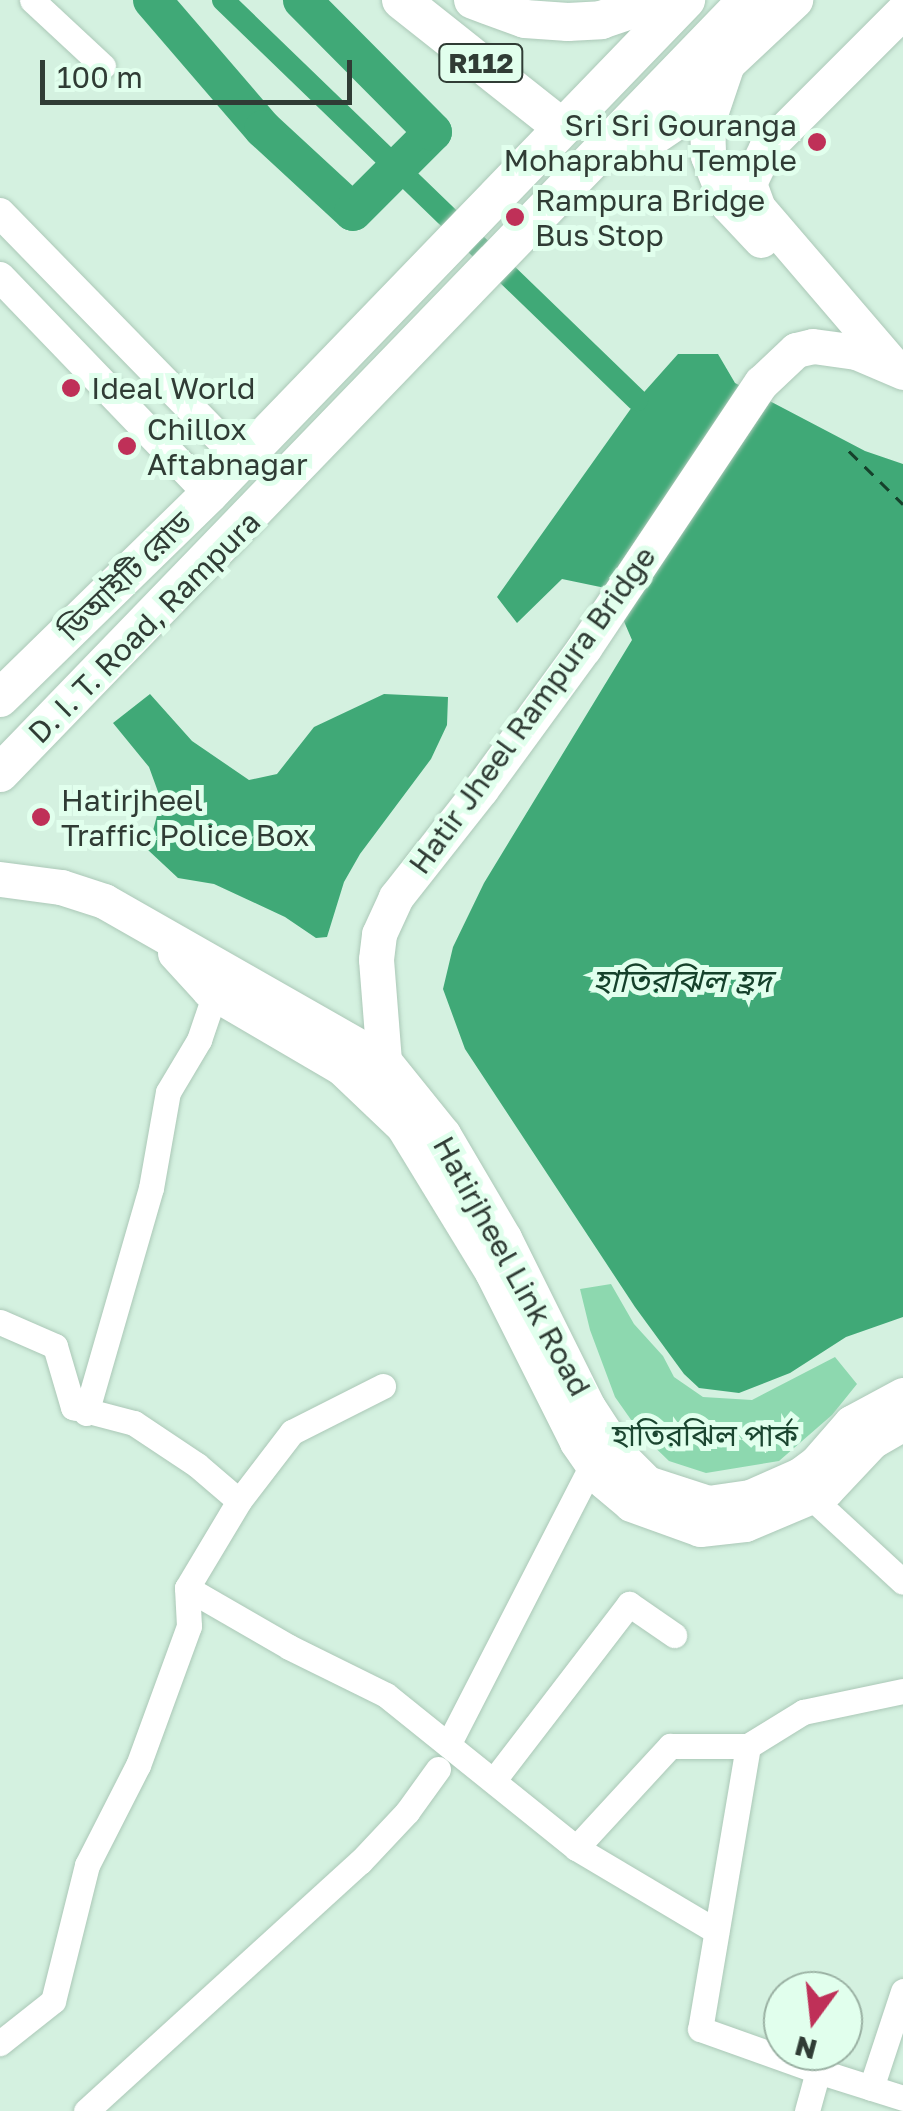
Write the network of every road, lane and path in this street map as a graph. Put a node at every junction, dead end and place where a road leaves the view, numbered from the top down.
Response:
1 (32, 0) edge
2 (402, 0) edge
3 (474, 0) edge
4 (660, 0) edge
5 (686, 0) edge
6 (771, 5) edge
7 (903, 11) edge
8 (728, 62) junction
9 (102, 66) dead end
10 (561, 127) junction
11 (609, 147) junction
12 (3, 222) edge
13 (65, 275) junction
14 (0, 277) edge
15 (31, 308) junction
16 (846, 313) junction
17 (901, 364) edge
18 (198, 415) junction
19 (161, 447) junction
20 (240, 460) junction
21 (209, 494) junction
22 (0, 698) edge
23 (0, 773) edge
24 (0, 878) edge
25 (151, 929) junction
26 (215, 993) junction
27 (384, 1061) junction
28 (0, 1322) edge
29 (382, 1386) dead end
30 (903, 1395) edge
31 (86, 1414) junction
32 (903, 1423) edge
33 (592, 1465) junction
34 (812, 1497) junction
35 (239, 1501) junction
36 (903, 1582) edge
37 (188, 1588) junction
38 (674, 1636) dead end
39 (903, 1691) edge
40 (449, 1743) junction
41 (748, 1746) junction
42 (438, 1769) dead end
43 (494, 1780) junction
44 (576, 1848) junction
45 (716, 1931) junction
46 (903, 1991) edge
47 (0, 2043) edge
48 (818, 2072) junction
49 (871, 2088) junction
50 (903, 2098) edge
51 (86, 2111) edge
52 (807, 2111) edge

1 - 9 street
2 - 10 main road, R112
3 - 4 main road, R112
5 - 10 main road, ডিআইটি রোড
6 - 8 main road
6 - 11 main road, D. I. T. Road, Rampura
7 - 16 main road
8 - 11 main road
8 - 16 main road
10 - 20 main road, ডিআইটি রোড
11 - 23 main road, D. I. T. Road, Rampura
12 - 13 street
13 - 15 street
13 - 18 street
14 - 15 street
15 - 19 street
16 - 17 main road
17 - 27 main road, Hatir Jheel Rampura Bridge
18 - 19 street
18 - 20 street
19 - 21 street
20 - 21 main road, ডিআইটি রোড
21 - 22 main road, ডিআইটি রোড
24 - 25 main road, Hatirjheel Link Road
25 - 26 main road
25 - 27 main road, Hatirjheel Link Road
26 - 31 street
26 - 33 main road
27 - 30 main road, Hatirjheel Link Road
28 - 31 street
29 - 35 street
31 - 35 street
32 - 34 main road
33 - 34 main road
33 - 40 street
34 - 36 street
35 - 37 street
37 - 40 street
37 - 47 street
38 - 43 street
39 - 41 street
40 - 43 street
41 - 44 street
41 - 45 street
42 - 51 street
43 - 44 street
44 - 45 street
45 - 48 street
46 - 49 street
48 - 49 street
48 - 52 street
49 - 50 street

